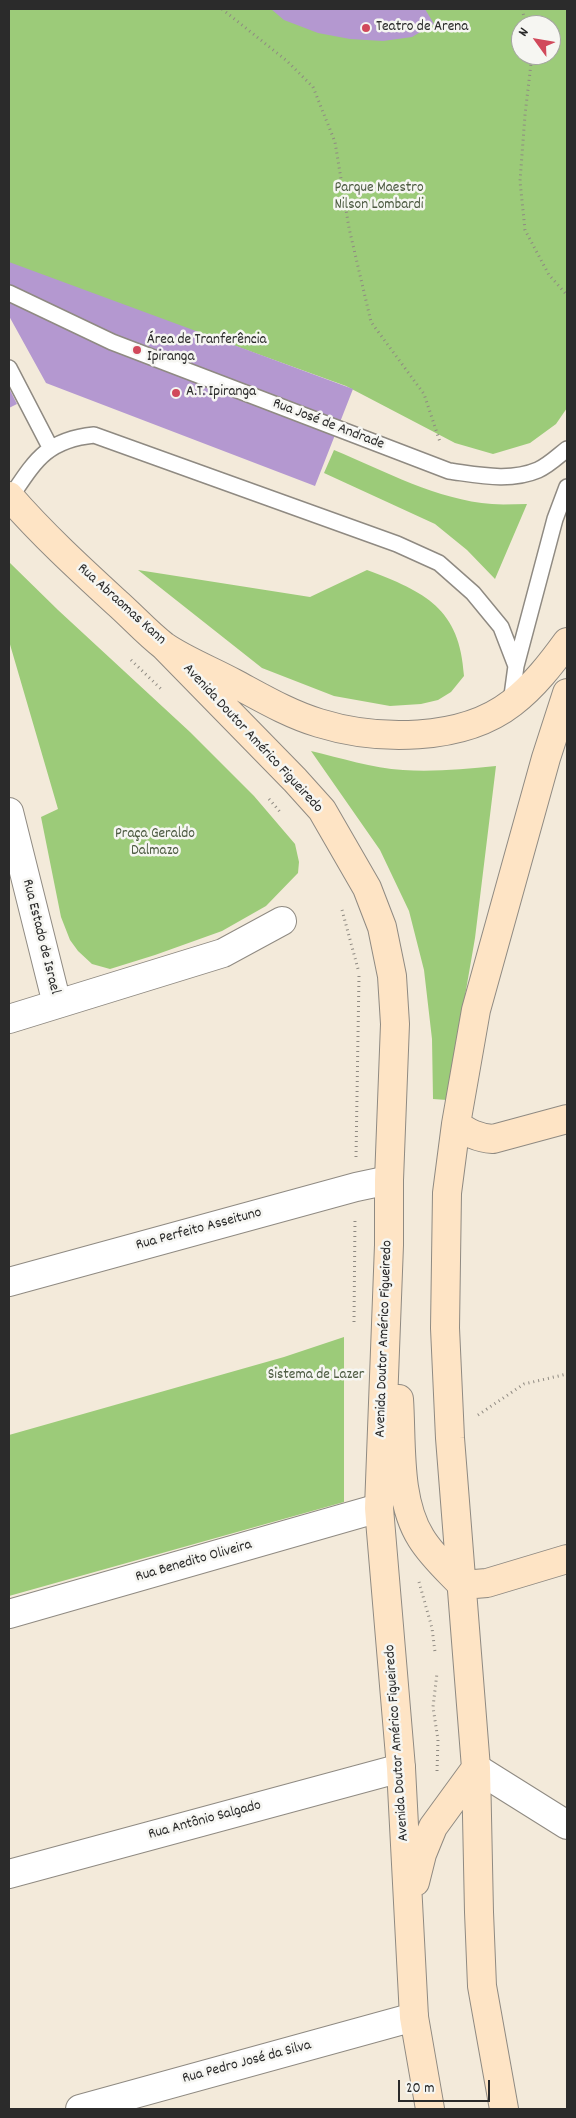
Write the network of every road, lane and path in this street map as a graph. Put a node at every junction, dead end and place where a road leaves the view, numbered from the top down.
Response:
1 (222, 9) edge
2 (531, 65) edge
3 (9, 294) edge
4 (567, 295) edge
5 (9, 368) edge
6 (50, 448) junction
7 (567, 449) edge
8 (450, 471) junction
9 (567, 487) edge
10 (10, 497) edge
11 (567, 642) edge
12 (164, 646) junction
13 (128, 657) dead end
14 (516, 666) junction
15 (163, 691) dead end
16 (567, 693) edge
17 (511, 704) junction
18 (266, 796) dead end
19 (9, 812) edge
20 (286, 818) dead end
21 (341, 908) dead end
22 (282, 921) dead end
23 (57, 1004) junction
24 (9, 1019) edge
25 (567, 1119) edge
26 (456, 1124) junction
27 (389, 1180) junction
28 (356, 1187) junction
29 (390, 1245) junction
30 (9, 1282) edge
31 (354, 1326) dead end
32 (379, 1508) junction
33 (567, 1559) edge
34 (475, 1584) junction
35 (9, 1614) edge
36 (400, 1768) junction
37 (476, 1768) junction
38 (567, 1825) edge
39 (9, 1874) edge
40 (409, 1910) junction
41 (414, 2016) junction
42 (80, 2109) edge
43 (430, 2109) edge
44 (504, 2109) edge

1 - 8 path
2 - 4 path
3 - 8 lane, Rua José de Andrade
5 - 6 lane
6 - 10 lane
6 - 14 lane
7 - 8 lane, Rua José de Andrade
9 - 14 lane
10 - 12 main road, Rua Abraomas Kann
11 - 17 main road, Rua Abraomas Kann
12 - 17 main road, Rua Abraomas Kann
12 - 27 main road, Avenida Doutor Américo Figueiredo
13 - 15 path
14 - 17 lane
16 - 26 main road
18 - 20 path
19 - 23 street, Rua Estado de Israel
21 - 28 path
22 - 23 street
23 - 24 street
25 - 26 main road
26 - 34 main road
27 - 28 street, Rua Perfeito Asseituno
27 - 29 main road, Avenida Doutor Américo Figueiredo
28 - 30 street, Rua Perfeito Asseituno
28 - 31 path
29 - 32 main road, Avenida Doutor Américo Figueiredo
29 - 34 main road
32 - 35 street, Rua Benedito Oliveira
32 - 36 main road, Avenida Doutor Américo Figueiredo
33 - 34 main road
34 - 37 main road
36 - 39 street, Rua Antônio Salgado
36 - 40 main road, Avenida Doutor Américo Figueiredo
37 - 38 street
37 - 40 main road
37 - 44 main road
40 - 41 main road, Avenida Doutor Américo Figueiredo
41 - 42 street, Rua Pedro José da Silva
41 - 43 main road, Avenida Doutor Américo Figueiredo

